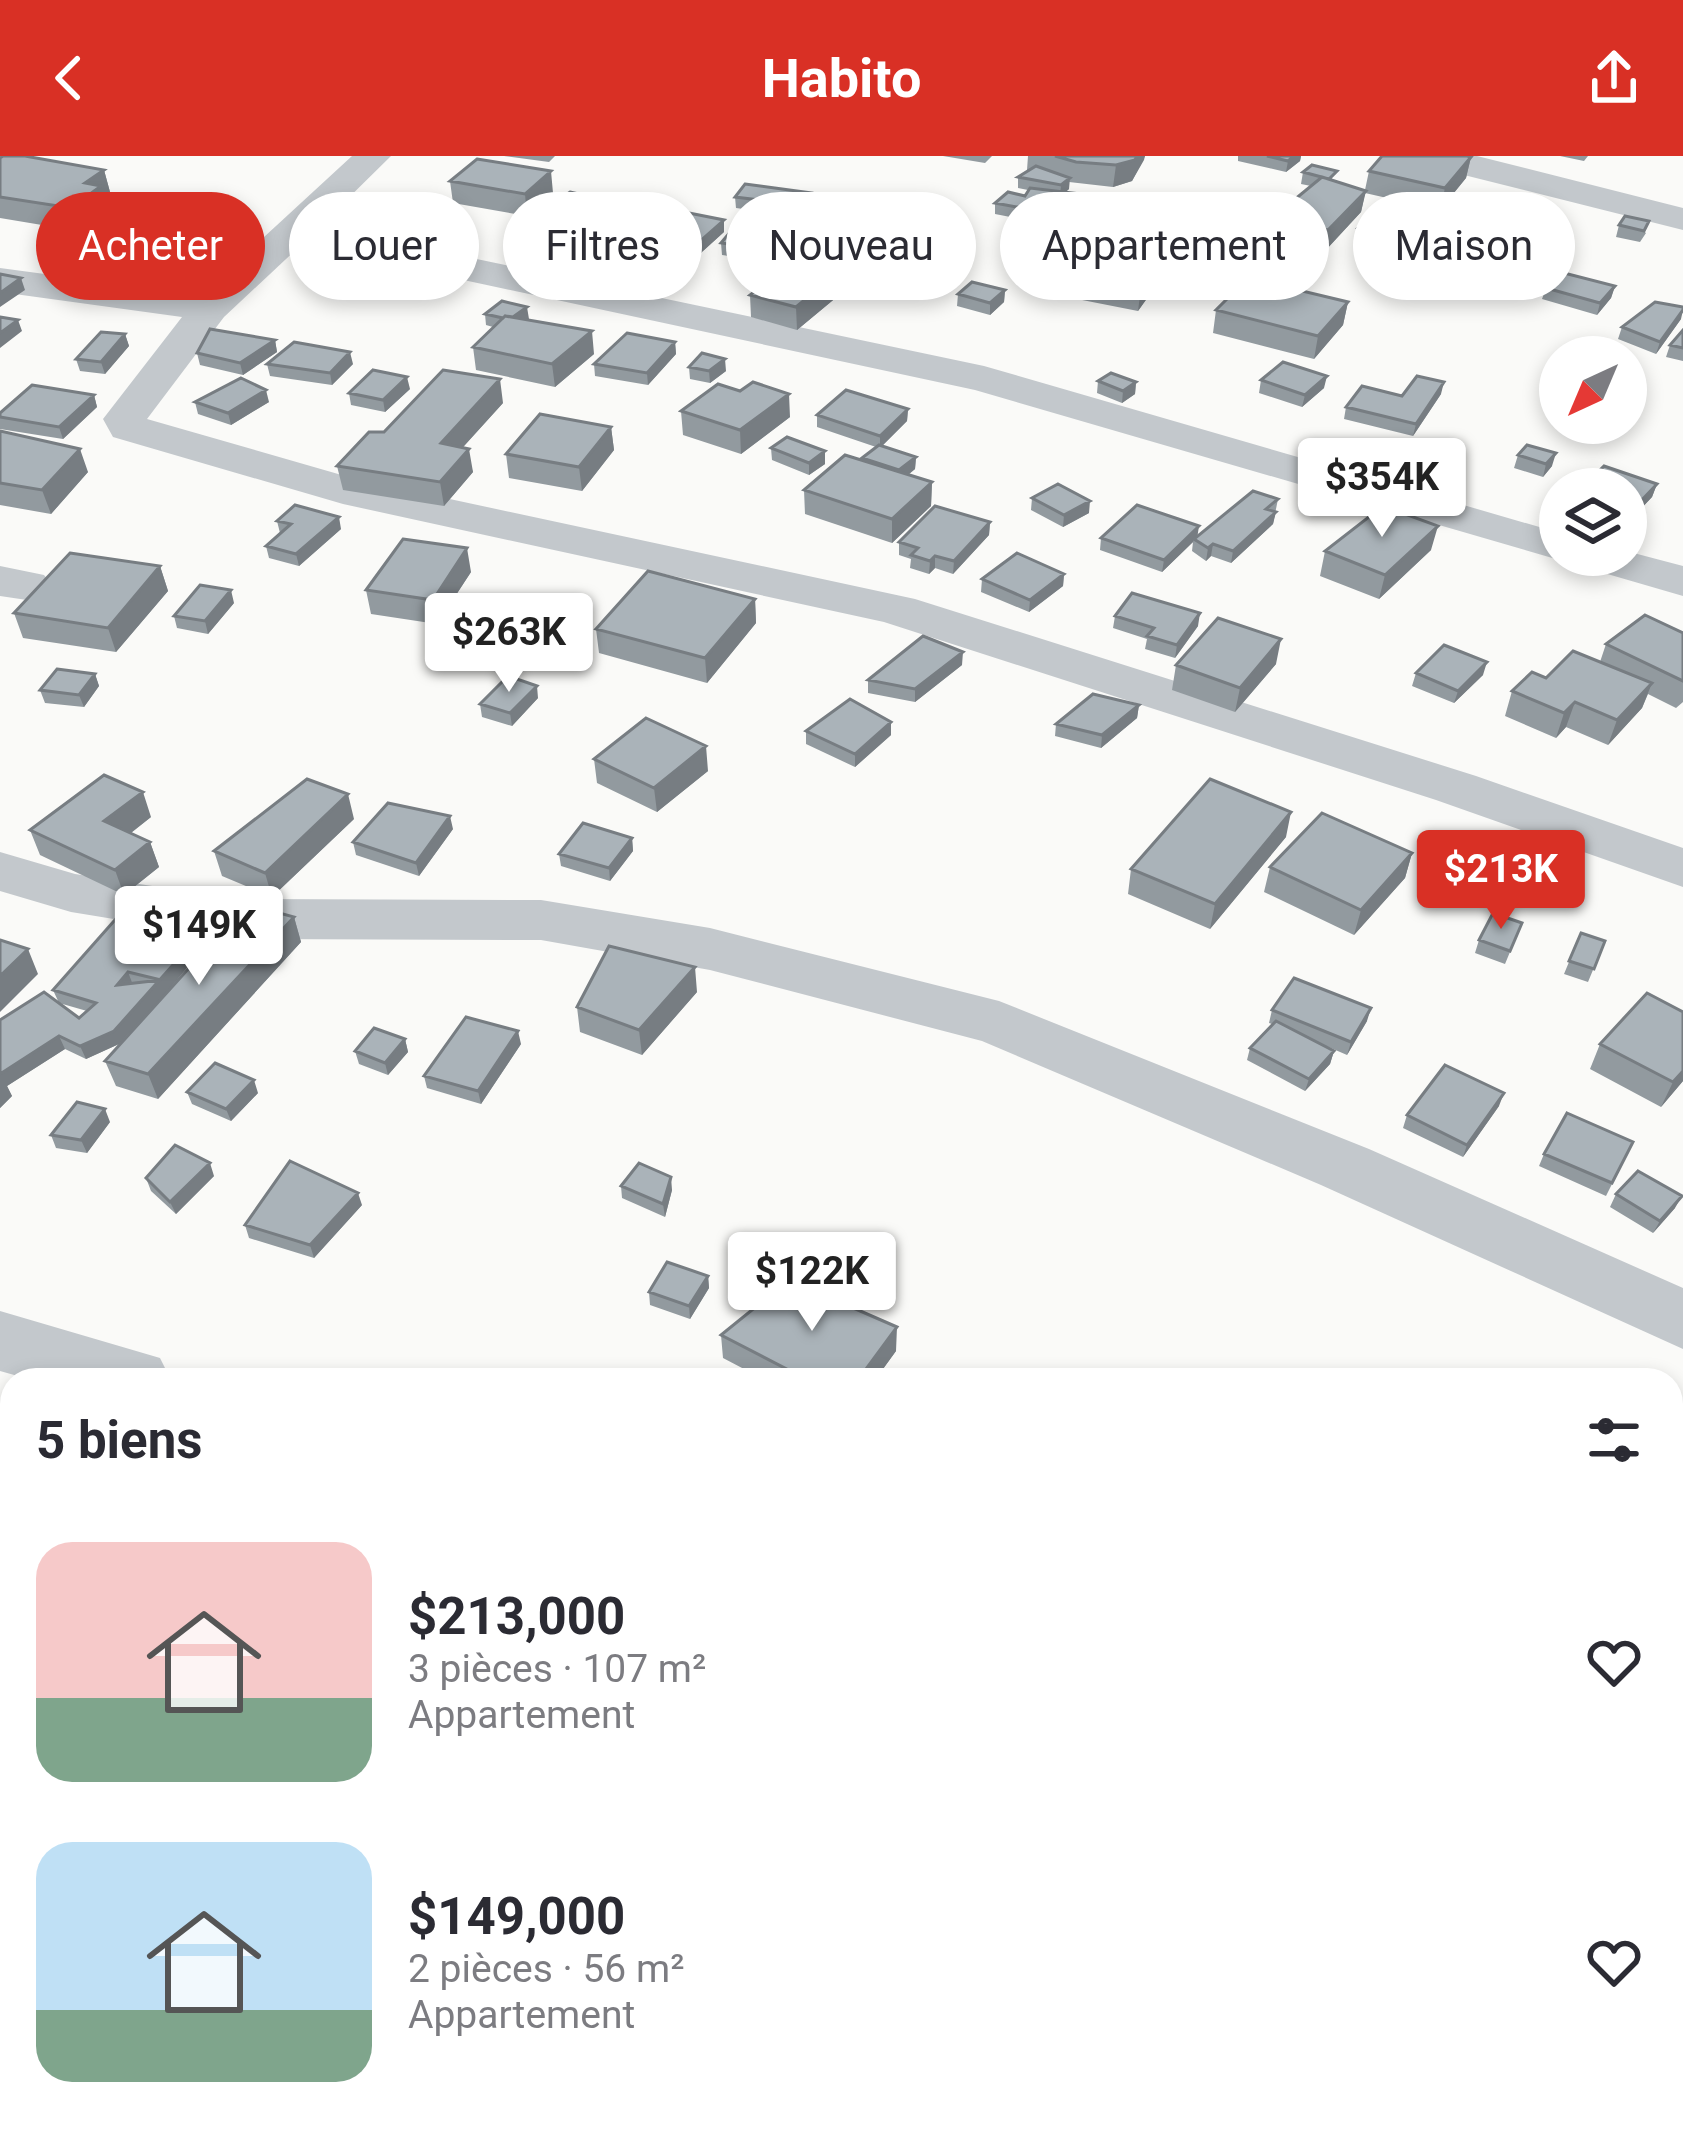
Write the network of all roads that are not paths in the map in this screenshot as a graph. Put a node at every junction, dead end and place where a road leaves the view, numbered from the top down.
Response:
1 (373, 156) edge
2 (1432, 156) edge
3 (337, 192) edge
4 (1683, 219) edge
5 (289, 238) edge
6 (479, 271) edge
7 (0, 280) edge
8 (210, 308) junction
9 (1539, 542) edge
10 (1647, 571) edge
11 (1683, 581) edge
12 (1683, 868) edge
13 (0, 871) edge
14 (1683, 1320) edge
15 (0, 1341) edge
16 (93, 1368) edge

1 - 3 street
2 - 4 street
5 - 8 street
6 - 9 street
7 - 8 street
8 - 12 street
10 - 11 street
13 - 14 street
15 - 16 street

